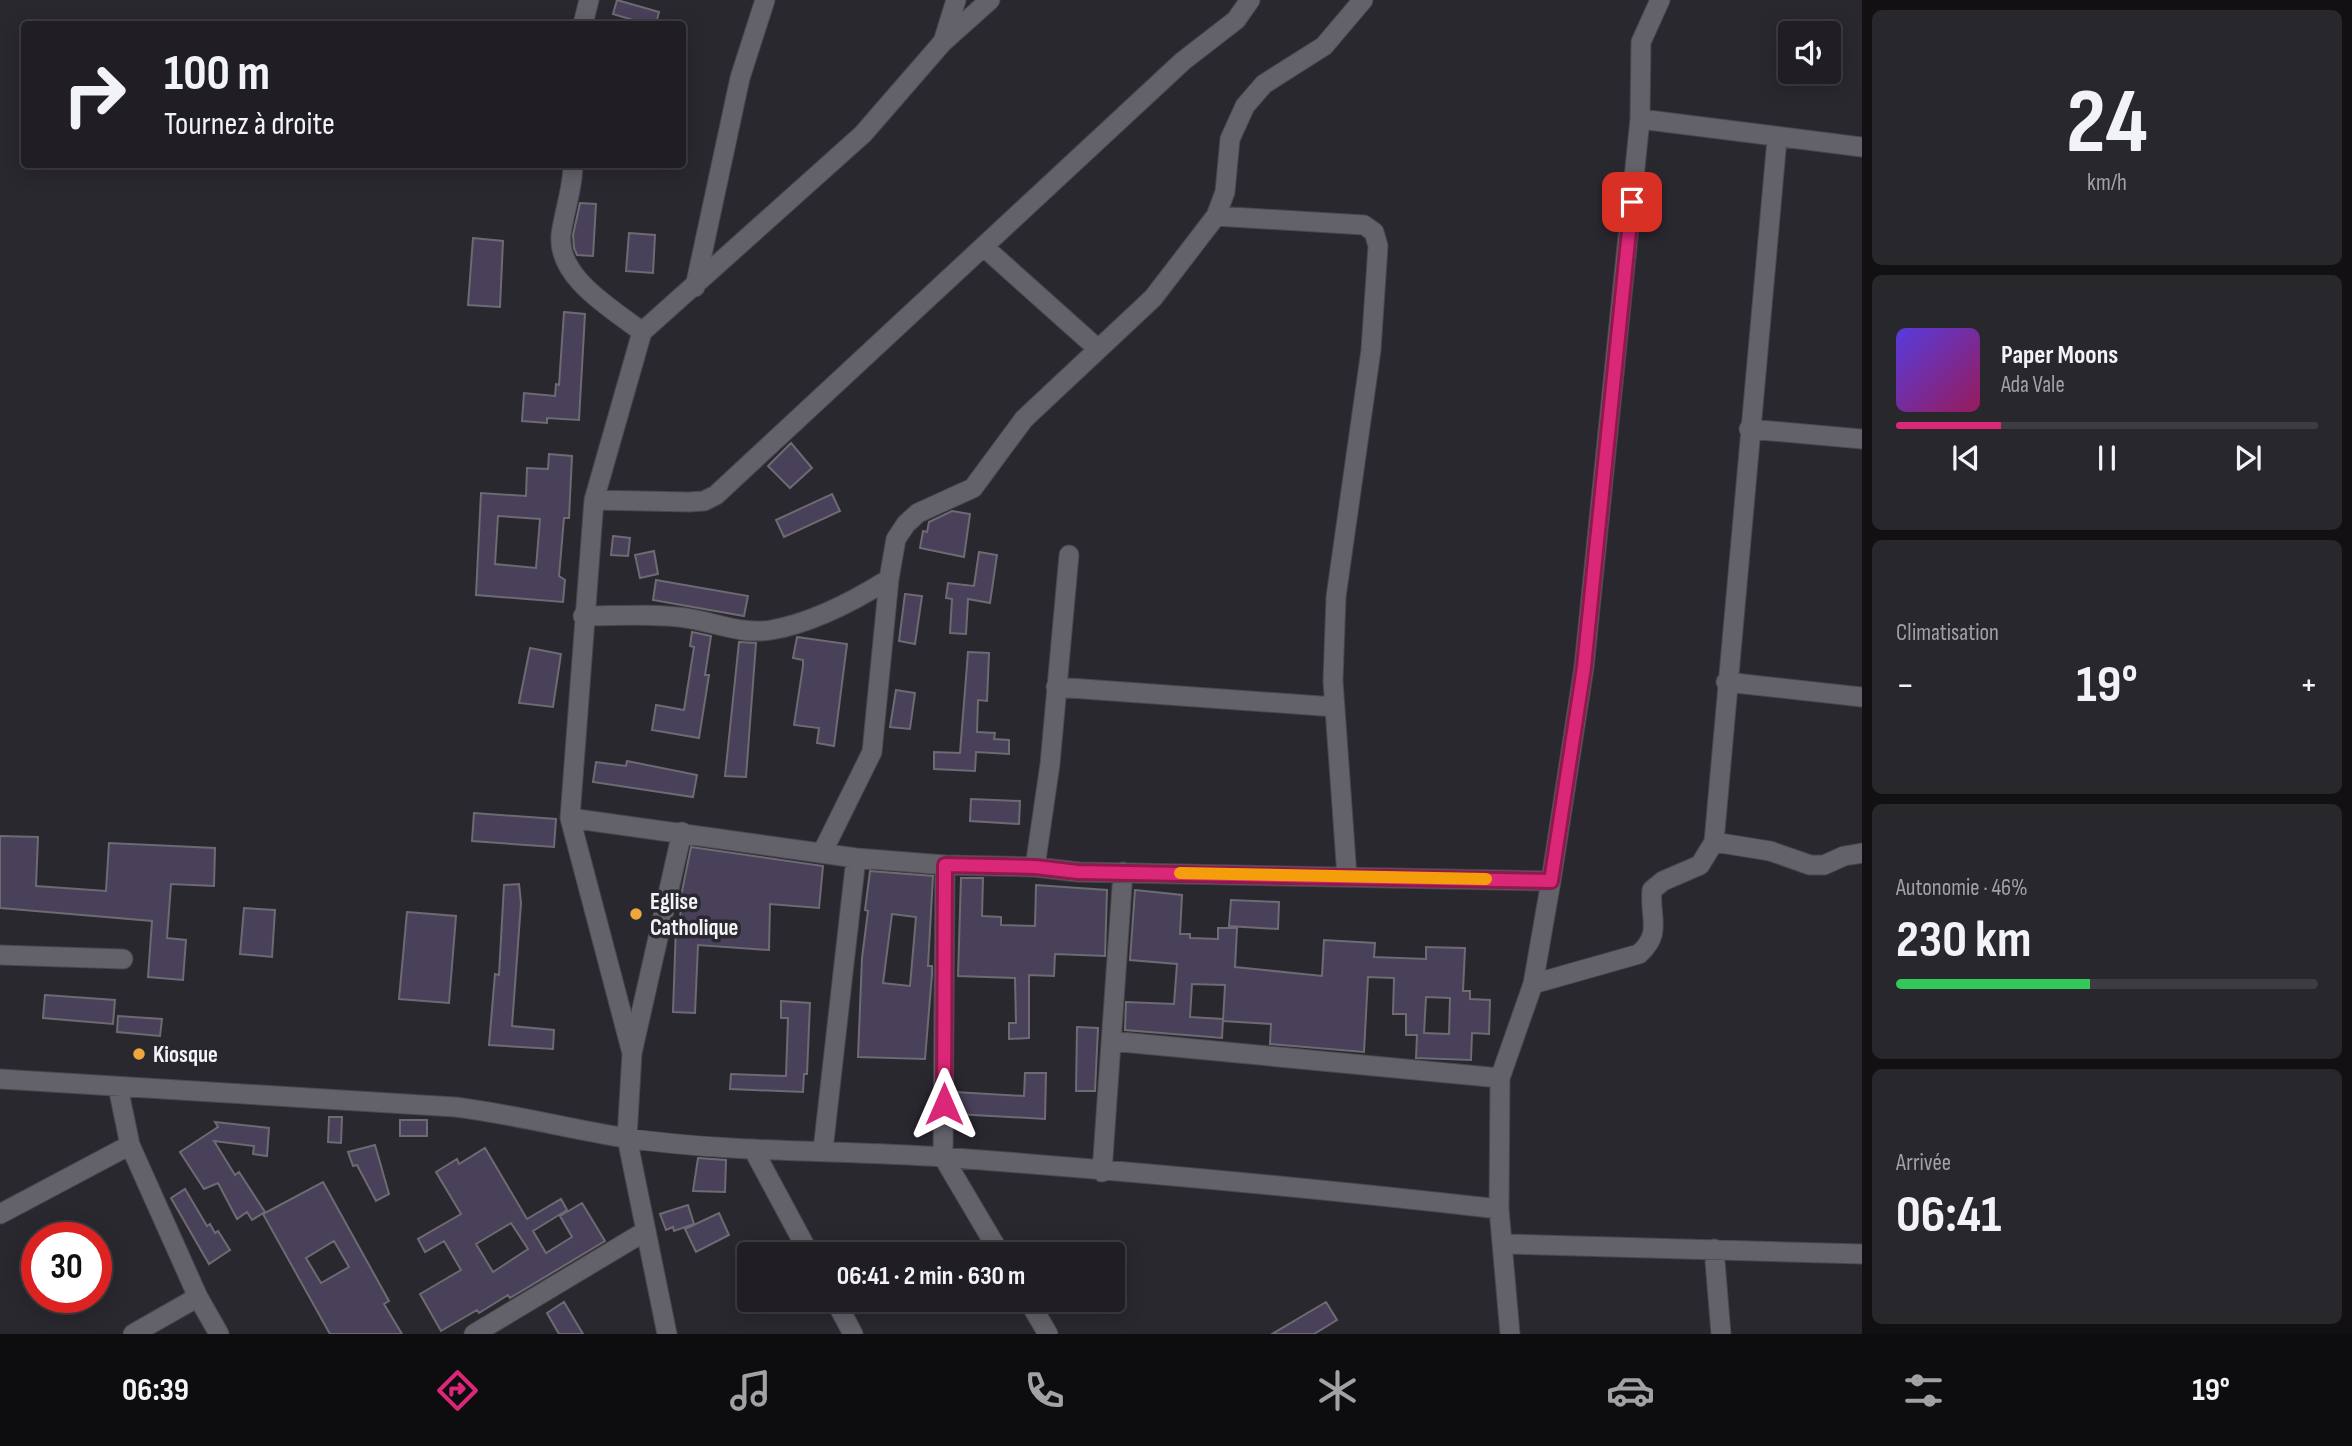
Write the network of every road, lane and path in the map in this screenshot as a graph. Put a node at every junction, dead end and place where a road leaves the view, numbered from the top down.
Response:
1 (589, 0) edge
2 (765, 0) edge
3 (956, 0) edge
4 (990, 0) edge
5 (1250, 0) edge
6 (1363, 0) edge
7 (1660, 0) edge
8 (584, 21) edge
9 (942, 43) junction
10 (1640, 119) junction
11 (1777, 139) junction
12 (1862, 147) edge
13 (573, 168) edge
14 (1216, 216) junction
15 (984, 247) junction
16 (695, 287) junction
17 (642, 332) junction
18 (1098, 349) junction
19 (1749, 429) junction
20 (1862, 439) edge
21 (594, 500) junction
22 (1069, 555) dead end
23 (889, 579) junction
24 (583, 616) junction
25 (1726, 682) junction
26 (1056, 687) junction
27 (1862, 697) edge
28 (1335, 708) junction
29 (570, 818) junction
30 (682, 832) junction
31 (1713, 842) junction
32 (823, 851) junction
33 (1862, 853) edge
34 (856, 858) junction
35 (945, 865) junction
36 (1035, 867) junction
37 (1123, 872) junction
38 (1347, 876) junction
39 (1551, 881) junction
40 (0, 955) edge
41 (123, 959) dead end
42 (1533, 984) junction
43 (1111, 1041) junction
44 (632, 1053) junction
45 (1500, 1077) junction
46 (0, 1079) edge
47 (118, 1087) junction
48 (627, 1138) junction
49 (130, 1144) junction
50 (753, 1149) junction
51 (822, 1150) junction
52 (943, 1157) junction
53 (1102, 1172) junction
54 (1499, 1209) junction
55 (0, 1214) edge
56 (644, 1232) junction
57 (803, 1242) edge
58 (993, 1242) edge
59 (1504, 1244) junction
60 (1714, 1248) junction
61 (1862, 1254) edge
62 (198, 1297) junction
63 (841, 1312) edge
64 (1035, 1312) edge
65 (133, 1334) edge
66 (219, 1334) edge
67 (474, 1334) edge
68 (667, 1334) edge
69 (853, 1334) edge
70 (1048, 1334) edge
71 (1510, 1334) edge
72 (1720, 1334) edge

1 - 8 street
2 - 16 street
3 - 9 street
4 - 9 street
5 - 15 street
6 - 14 street
7 - 10 street
9 - 16 street
10 - 11 street
10 - 39 street
11 - 12 street
11 - 19 street
13 - 17 street
14 - 18 street
14 - 28 street
15 - 18 street
15 - 21 street
16 - 17 street
17 - 21 street
18 - 23 street
19 - 20 street
19 - 25 street
21 - 24 street
22 - 26 street
23 - 24 street
23 - 32 street
24 - 29 street
25 - 27 street
25 - 31 street
26 - 28 street
26 - 36 street
28 - 38 street
29 - 30 street
29 - 44 street
30 - 32 street
30 - 44 street
31 - 33 street
31 - 42 street
32 - 34 street
34 - 35 street
34 - 51 street
35 - 36 street
35 - 52 street
36 - 37 street
37 - 38 street
37 - 43 street
38 - 39 street
39 - 42 street
40 - 41 street
42 - 45 street
43 - 45 street
43 - 53 street
44 - 48 street
45 - 54 street
46 - 47 street
47 - 48 street
47 - 49 street
48 - 50 street
48 - 56 street
49 - 55 street
49 - 62 street
50 - 51 street
50 - 57 street
51 - 52 street
52 - 53 street
52 - 58 street
53 - 54 street
54 - 59 street
56 - 67 street
56 - 68 street
59 - 60 street
59 - 71 street
60 - 61 street
60 - 72 street
62 - 65 street
62 - 66 street
63 - 69 street
64 - 70 street

